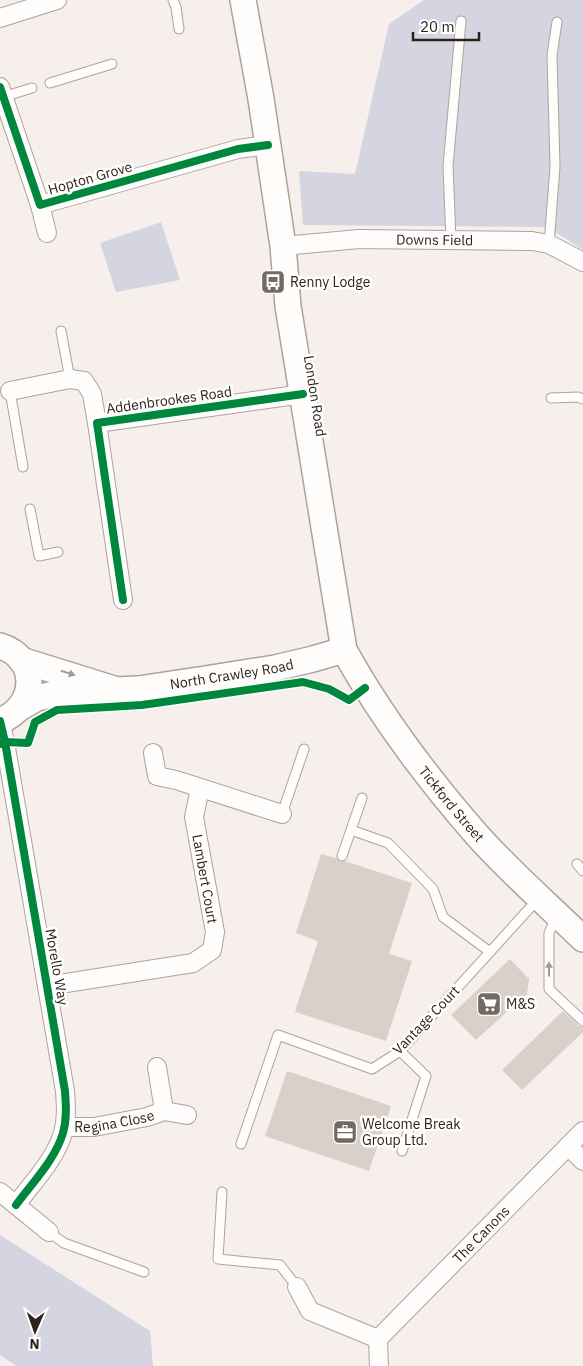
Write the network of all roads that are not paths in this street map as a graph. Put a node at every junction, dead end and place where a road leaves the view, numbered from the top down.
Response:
1 (57, 0) edge
2 (172, 0) edge
3 (243, 0) edge
4 (0, 18) edge
5 (462, 21) dead end
6 (557, 22) dead end
7 (179, 29) dead end
8 (112, 64) dead end
9 (50, 82) dead end
10 (32, 88) dead end
11 (2, 92) edge
12 (268, 144) junction
13 (40, 205) junction
14 (47, 233) dead end
15 (451, 240) junction
16 (549, 244) junction
17 (283, 246) junction
18 (583, 262) edge
19 (61, 331) dead end
20 (70, 379) junction
21 (10, 391) joint
22 (303, 394) junction
23 (551, 398) dead end
24 (583, 399) edge
25 (96, 423) junction
26 (23, 467) dead end
27 (30, 509) dead end
28 (58, 552) dead end
29 (123, 600) dead end
30 (9, 648) edge
31 (344, 650) junction
32 (116, 690) junction
33 (21, 707) junction
34 (0, 721) edge
35 (304, 749) dead end
36 (153, 753) dead end
37 (200, 788) junction
38 (362, 798) dead end
39 (282, 814) joint
40 (351, 830) junction
41 (342, 856) dead end
42 (540, 897) junction
43 (557, 915) junction
44 (581, 933) edge
45 (490, 952) junction
46 (47, 986) junction
47 (583, 1021) edge
48 (400, 1051) junction
49 (157, 1067) dead end
50 (164, 1111) junction
51 (188, 1115) dead end
52 (65, 1124) junction
53 (583, 1131) edge
54 (241, 1144) dead end
55 (568, 1146) junction
56 (402, 1151) dead end
57 (583, 1161) edge
58 (0, 1192) edge
59 (222, 1192) dead end
60 (16, 1205) junction
61 (49, 1232) joint
62 (144, 1272) dead end
63 (297, 1287) joint
64 (378, 1339) junction
65 (378, 1366) edge

1 - 4 street
2 - 7 lane
3 - 12 main road, London Road
5 - 15 lane
6 - 16 lane
8 - 9 lane
10 - 11 lane
11 - 13 street, Hopton Grove
12 - 13 street, Hopton Grove
12 - 17 main road, London Road
13 - 14 street, Hopton Grove
15 - 16 street, Downs Field
15 - 17 street, Downs Field
16 - 18 street, Downs Field
17 - 22 main road, London Road
19 - 20 lane
20 - 21 street
20 - 25 street
21 - 26 lane
22 - 25 street, Addenbrookes Road
22 - 31 main road, London Road
23 - 24 lane
25 - 29 street, Addenbrookes Road
27 - 28 lane
30 -> 32 main road, North Crawley Road
30 - 33 main road
31 - 32 main road, North Crawley Road
31 - 42 main road, Tickford Street
32 - 33 main road, North Crawley Road
33 - 34 main road, North Crawley Road
34 - 46 street, Morello Way
35 - 39 lane
36 - 37 street
37 - 39 street
37 - 46 street, Lambert Court
38 - 40 lane
40 - 41 lane
40 - 45 lane
42 - 43 main road, Tickford Street
42 - 45 lane, Vantage Court
43 - 44 main road, Tickford Street
47 -> 43 lane
45 - 48 lane, Vantage Court
46 - 52 street, Morello Way
48 - 54 lane, Vantage Court
48 - 56 lane
49 - 50 street, Regina Close
50 - 51 street, Regina Close
50 - 52 street, Regina Close
52 - 60 street, Morello Way
53 - 55 street, The Canons
55 - 57 street
55 - 64 street, The Canons
58 - 60 street
59 - 63 lane
60 - 61 street
61 - 62 lane
63 - 64 street
64 - 65 street

